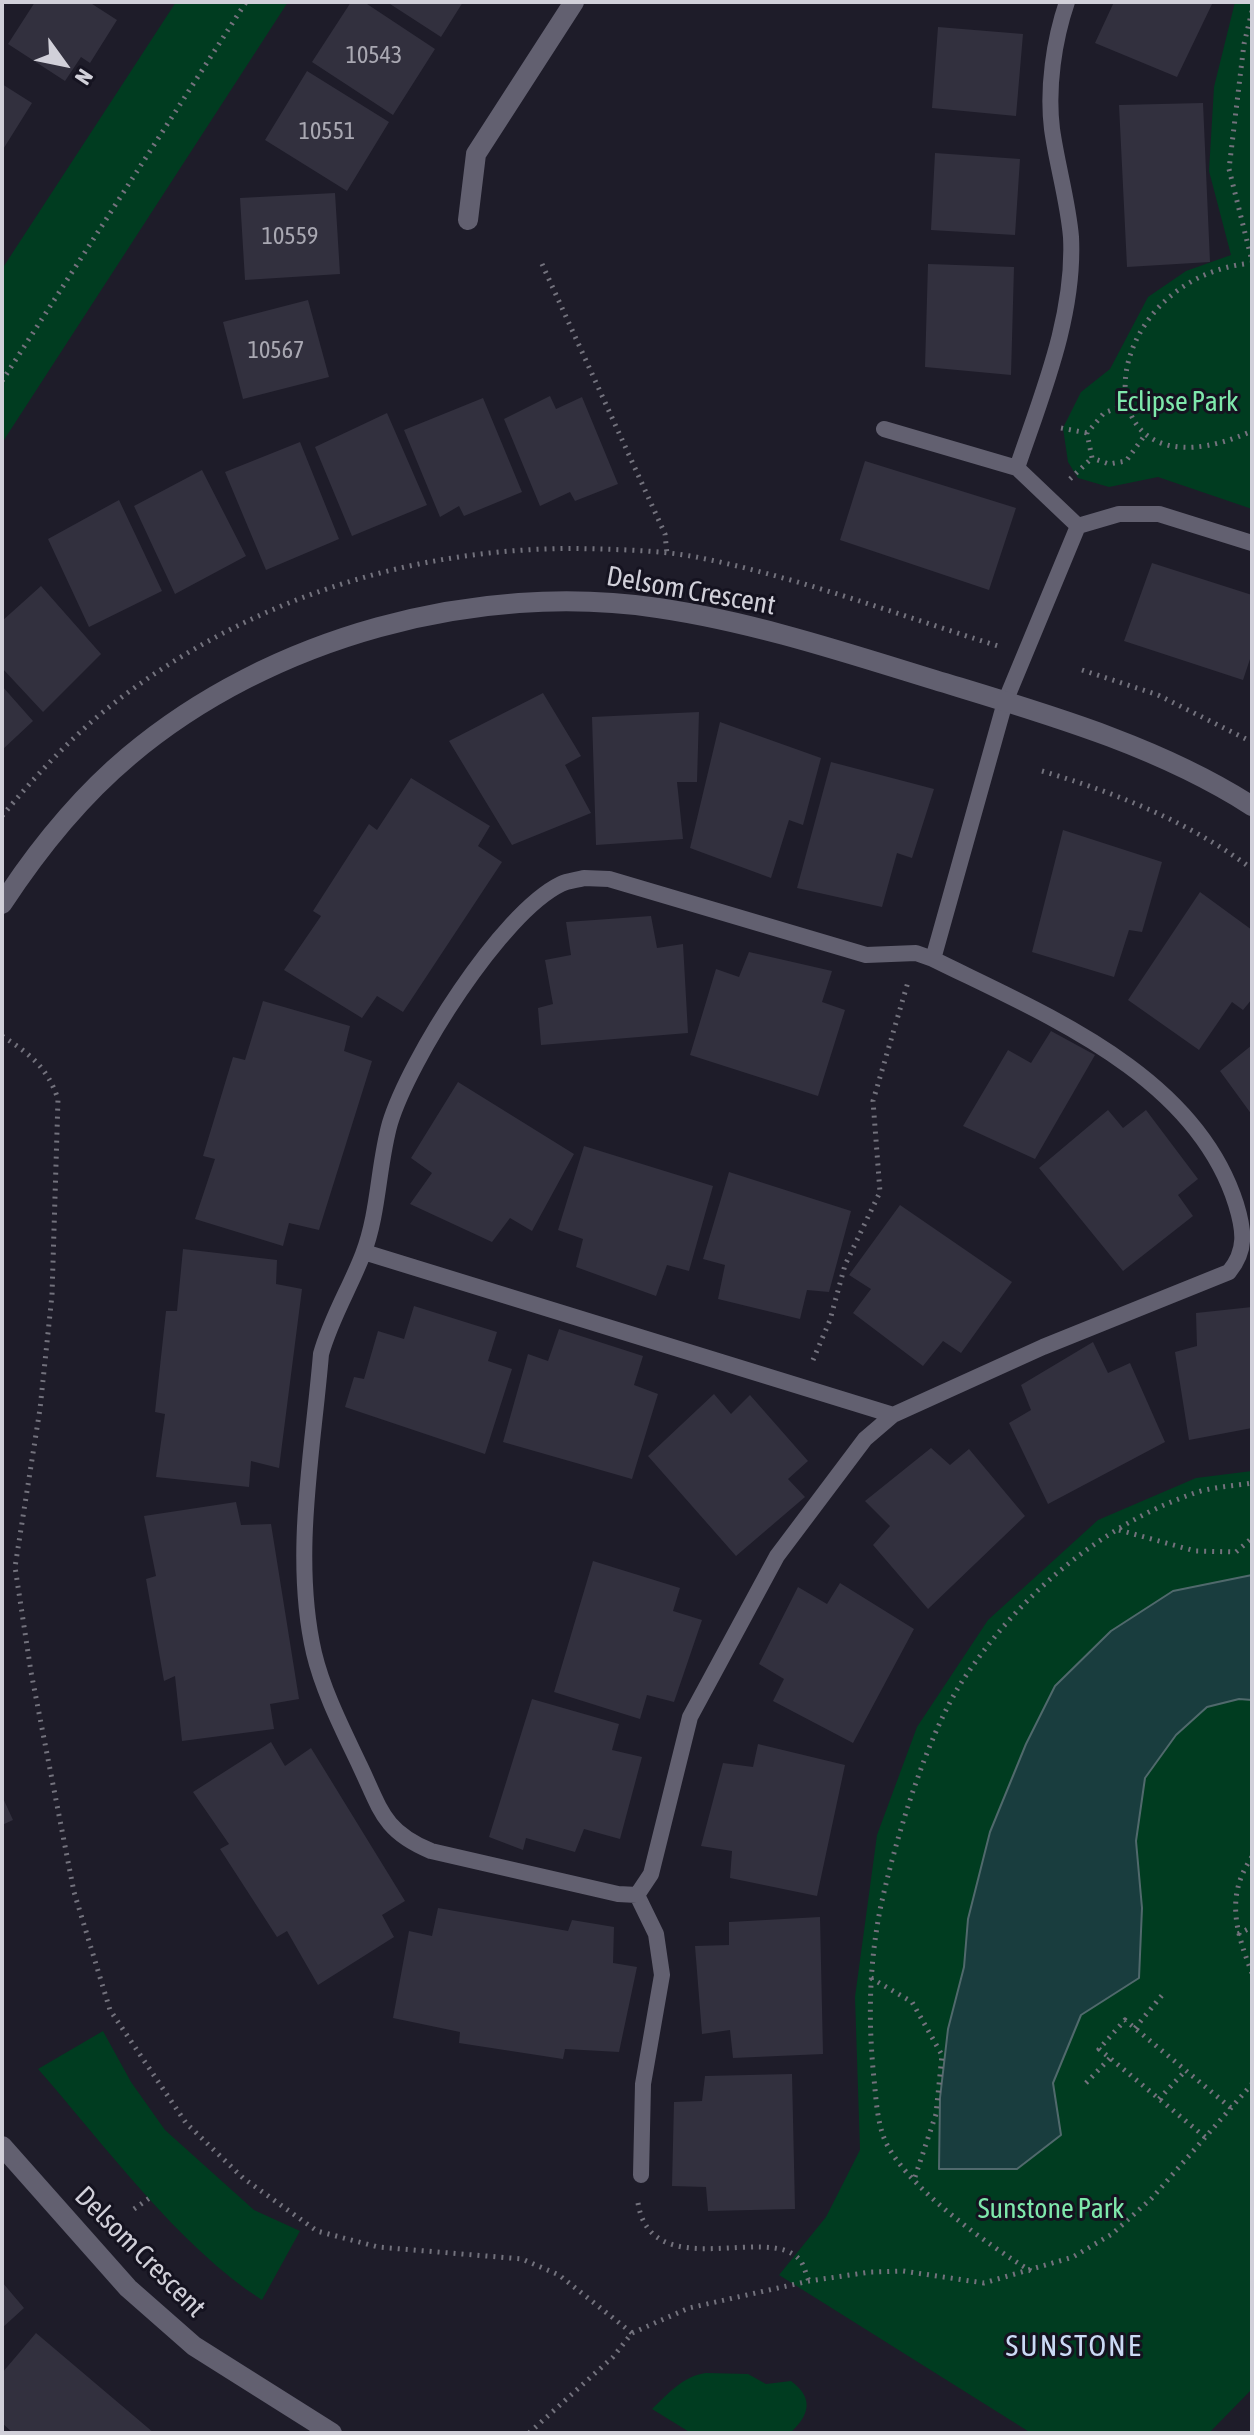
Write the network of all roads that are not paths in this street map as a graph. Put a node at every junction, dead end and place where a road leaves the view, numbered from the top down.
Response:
1 (574, 2) edge
2 (1067, 2) edge
3 (468, 220) dead end
4 (884, 429) dead end
5 (1017, 468) junction
6 (1078, 526) junction
7 (1252, 543) edge
8 (1005, 702) junction
9 (1252, 806) edge
10 (2, 904) edge
11 (933, 959) junction
12 (364, 1252) junction
13 (1246, 1260) edge
14 (893, 1415) junction
15 (637, 1895) junction
16 (2, 2146) edge
17 (641, 2175) road end
18 (332, 2433) edge

1 - 3 street
2 - 5 lane
4 - 5 lane
5 - 6 lane
6 - 7 lane
6 - 8 lane
8 - 9 street, Delsom Crescent
8 - 10 street, Delsom Crescent
8 - 11 lane
11 - 12 lane
11 - 13 lane
12 - 14 lane
12 - 15 lane
13 - 14 lane
14 - 15 lane
15 - 17 lane
16 - 18 street, Delsom Crescent

